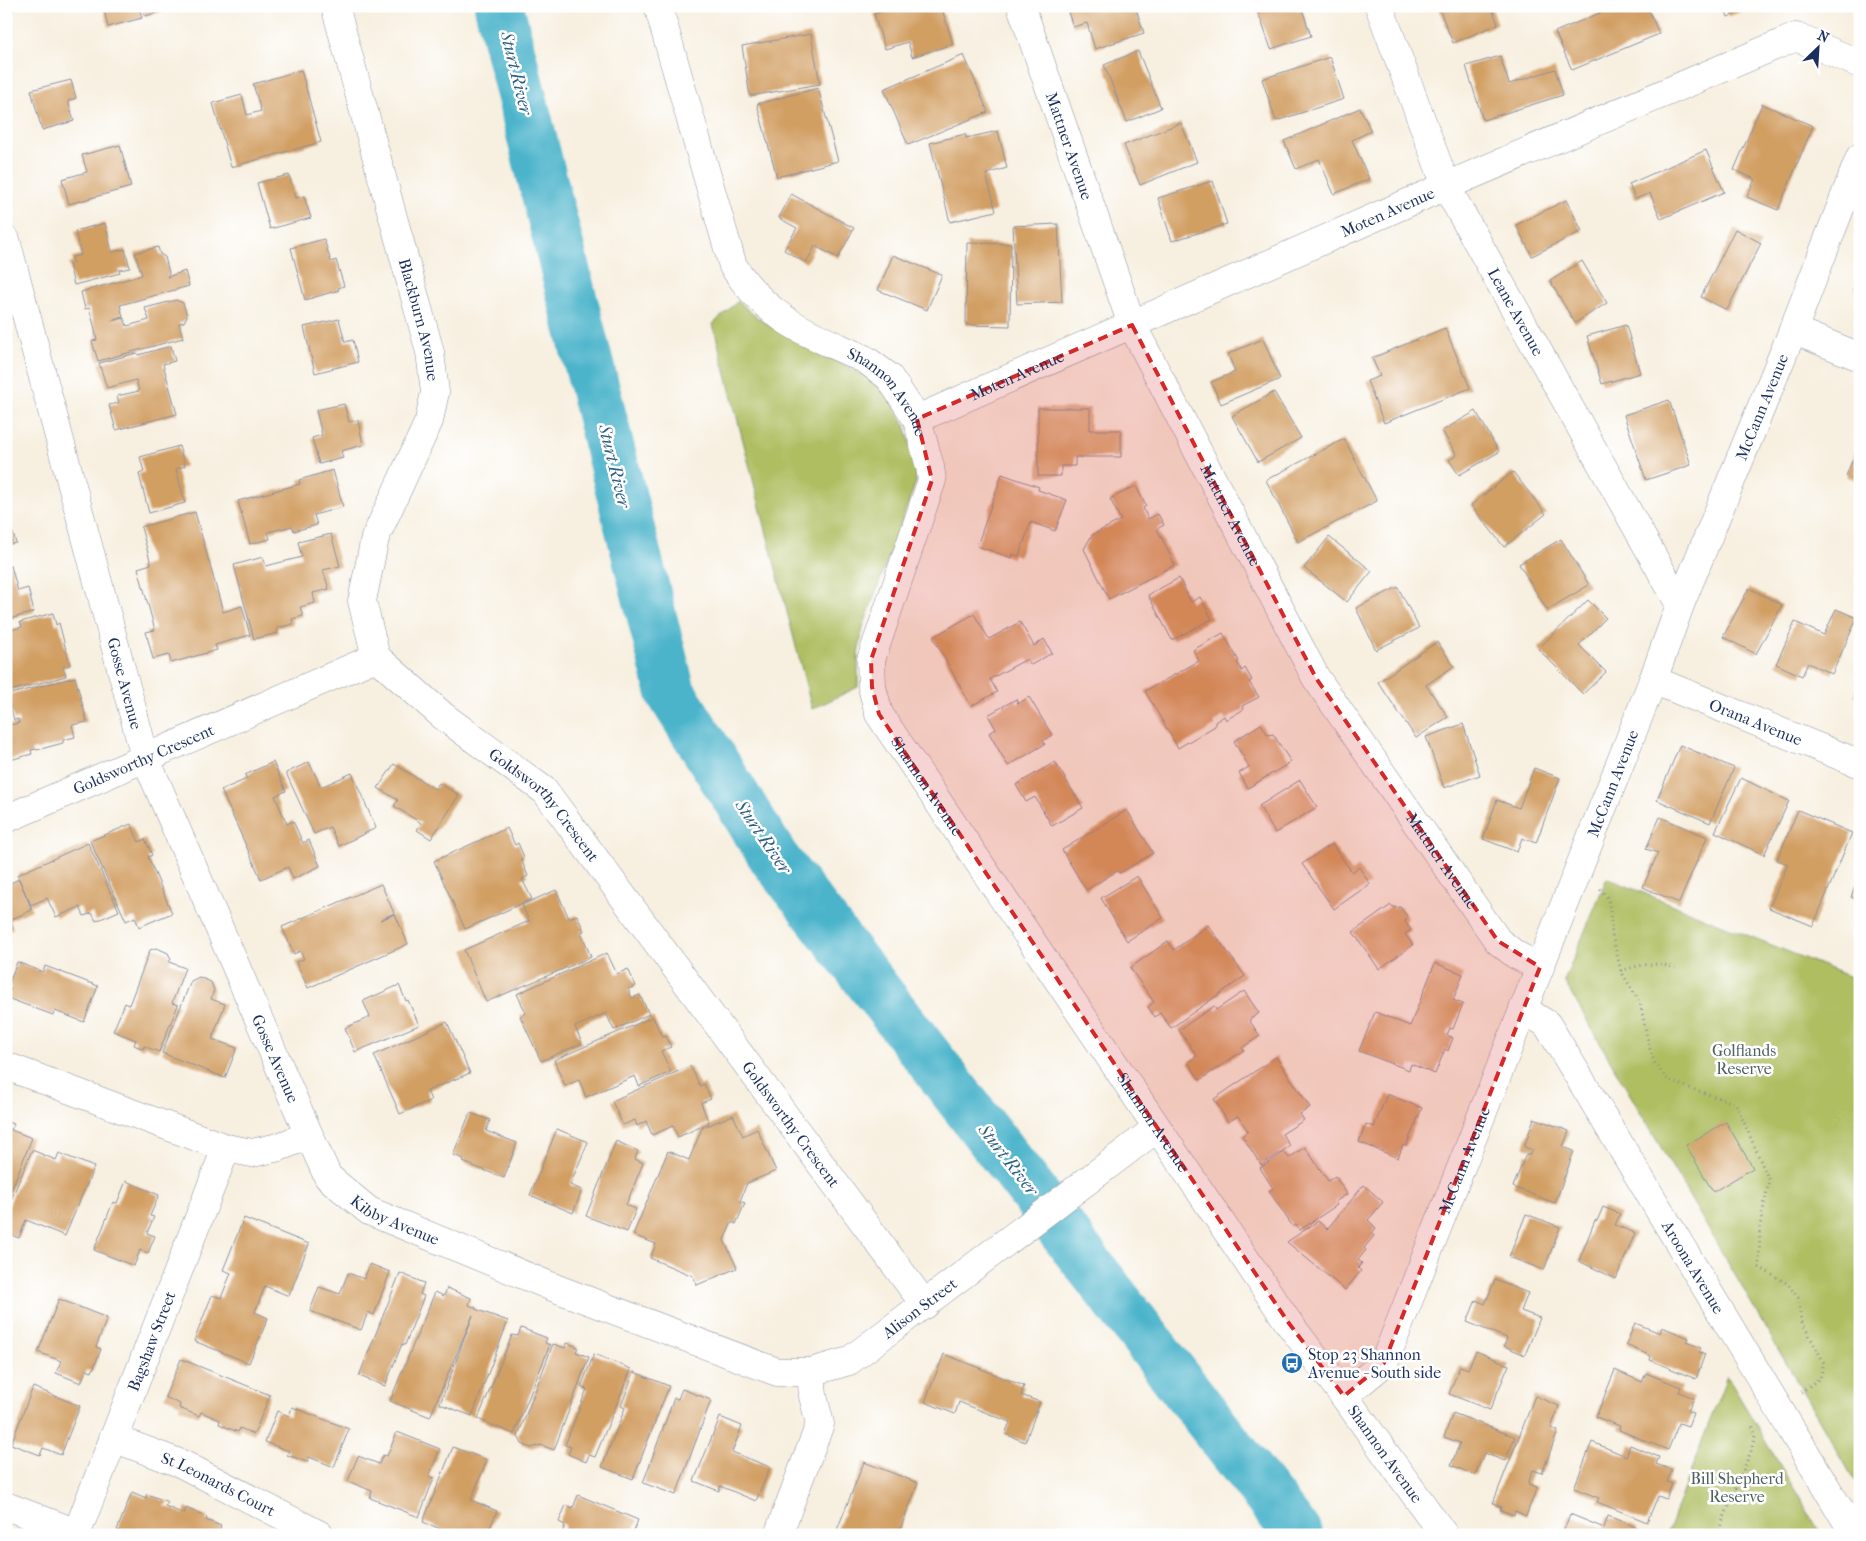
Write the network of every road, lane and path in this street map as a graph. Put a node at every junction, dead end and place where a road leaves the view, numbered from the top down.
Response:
1 (335, 6) edge
2 (658, 6) edge
3 (1021, 6) edge
4 (1379, 6) edge
5 (1860, 64) edge
6 (1860, 157) edge
7 (1446, 186) junction
8 (6, 240) edge
9 (1132, 325) junction
10 (1793, 330) junction
11 (1860, 357) edge
12 (917, 419) junction
13 (1680, 605) junction
14 (376, 657) junction
15 (1653, 680) junction
16 (145, 757) junction
17 (1860, 764) edge
18 (6, 819) edge
19 (1600, 888) dead end
20 (1540, 967) junction
21 (1675, 968) dead end
22 (1621, 971) junction
23 (1523, 1009) junction
24 (6, 1066) edge
25 (1157, 1128) junction
26 (309, 1135) junction
27 (226, 1148) junction
28 (925, 1304) junction
29 (811, 1372) junction
30 (1344, 1396) junction
31 (1796, 1396) dead end
32 (1752, 1424) dead end
33 (113, 1438) junction
34 (6, 1506) edge
35 (76, 1534) edge
36 (320, 1535) edge
37 (778, 1535) edge
38 (1444, 1535) edge
39 (1717, 1535) edge
40 (1855, 1535) edge

1 - 14 street, Blackburn Avenue
2 - 12 street, Shannon Avenue
3 - 9 street, Mattner Avenue
4 - 7 street, Leane Avenue
5 - 7 street, Moten Avenue
6 - 10 street, McCann Avenue
7 - 9 street, Moten Avenue
7 - 13 street, Leane Avenue
8 - 16 street, Gosse Avenue
9 - 12 street, Moten Avenue
9 - 20 street, Mattner Avenue
10 - 11 street
10 - 13 street, McCann Avenue
12 - 25 street, Shannon Avenue
13 - 15 street, McCann Avenue
14 - 16 street, Goldsworthy Crescent
14 - 28 street, Goldsworthy Crescent
15 - 17 street, Orana Avenue
15 - 20 street, McCann Avenue
16 - 18 street, Goldsworthy Crescent
16 - 26 street, Gosse Avenue
19 - 22 path
20 - 23 street, McCann Avenue
21 - 22 path
22 - 31 path
23 - 30 street, McCann Avenue
23 - 40 street, Aroona Avenue
24 - 27 street
25 - 28 street, Alison Street
25 - 30 street, Shannon Avenue
26 - 27 street
26 - 29 street, Kibby Avenue
27 - 33 street, Bagshaw Street
28 - 29 street, Alison Street
29 - 37 street
30 - 38 street, Shannon Avenue
32 - 39 path
33 - 35 street, Bagshaw Street
33 - 36 street, St Leonards Court
34 - 35 street

